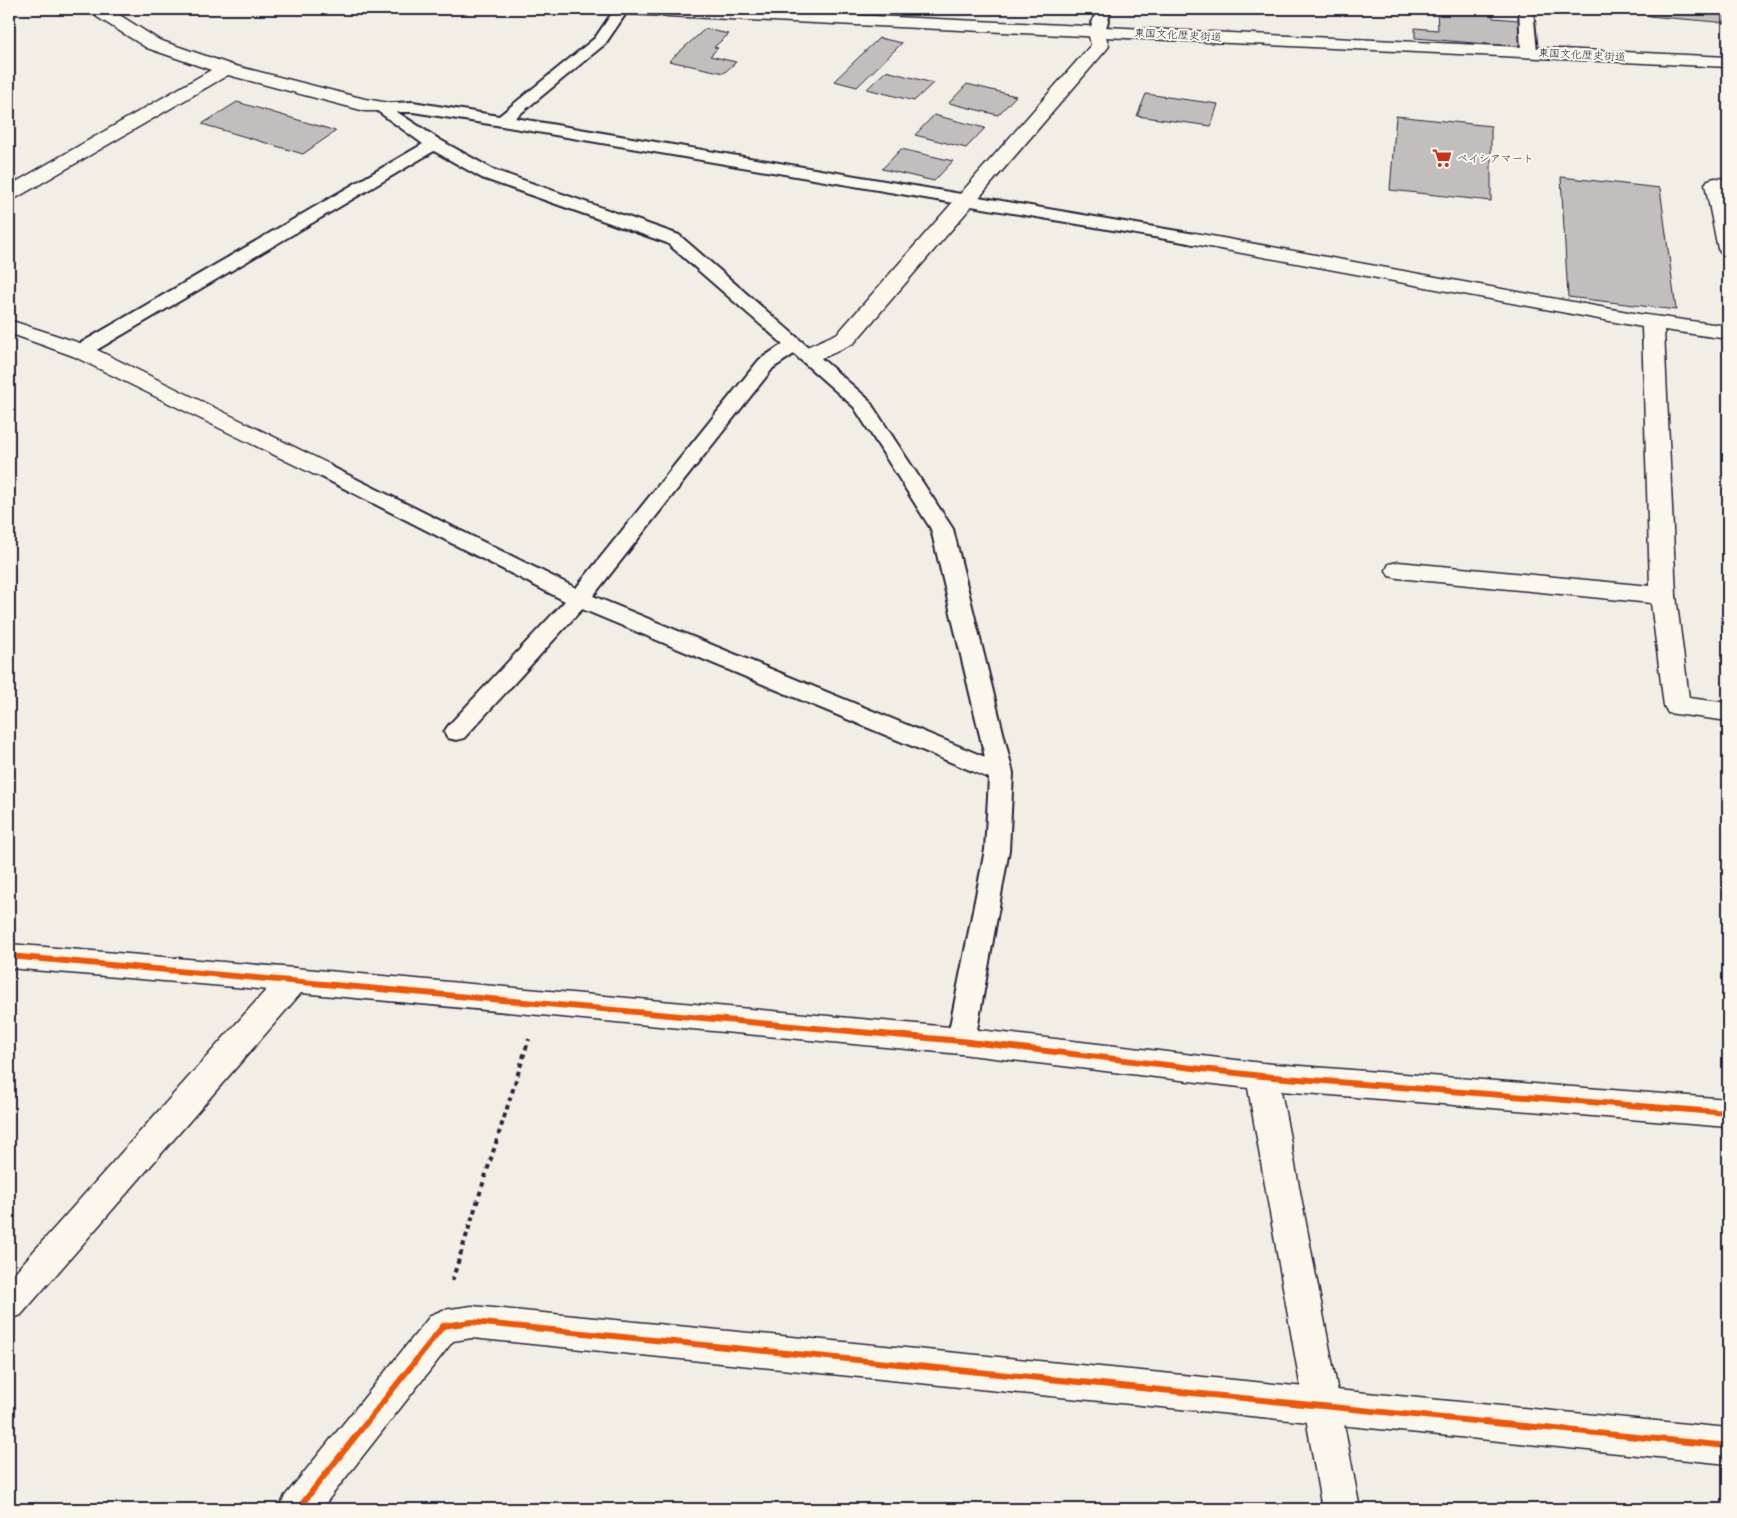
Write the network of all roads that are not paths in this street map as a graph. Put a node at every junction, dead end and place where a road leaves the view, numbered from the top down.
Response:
1 (102, 9) edge
2 (622, 9) edge
3 (627, 9) edge
4 (1104, 9) edge
5 (1526, 9) edge
6 (1097, 32) junction
7 (1529, 52) junction
8 (1728, 62) edge
9 (226, 70) junction
10 (382, 107) junction
11 (502, 121) junction
12 (434, 144) junction
13 (1728, 185) edge
14 (9, 194) edge
15 (968, 201) junction
16 (1195, 239) joint
17 (1728, 249) edge
18 (1653, 322) junction
19 (9, 326) edge
20 (1728, 332) edge
21 (802, 350) junction
22 (81, 351) junction
23 (321, 469) joint
24 (1398, 570) dead end
25 (1663, 596) junction
26 (578, 599) junction
27 (1728, 712) edge
28 (456, 732) dead end
29 (1001, 773) junction
30 (9, 956) edge
31 (294, 980) junction
32 (960, 1041) junction
33 (1262, 1076) junction
34 (1728, 1113) edge
35 (9, 1304) edge
36 (1322, 1404) junction
37 (1728, 1446) edge
38 (298, 1509) edge
39 (1341, 1509) edge

1 - 9 main road
2 - 11 lane
3 - 6 main road, 東国文化歴史街道
4 - 6 lane
5 - 7 lane
6 - 7 main road, 東国文化歴史街道
6 - 15 main road
7 - 8 main road, 東国文化歴史街道
9 - 10 main road
9 - 14 main road
10 - 11 lane
10 - 12 lane
11 - 15 lane
12 - 21 lane
12 - 22 lane
13 - 17 main road
15 - 16 lane
15 - 21 main road
16 - 18 main road
18 - 20 main road
18 - 25 main road
19 - 22 main road
21 - 26 lane
21 - 29 lane
22 - 23 main road
23 - 26 lane
24 - 25 main road
25 - 27 main road
26 - 28 lane
26 - 29 lane
29 - 32 lane
30 - 31 main road
31 - 32 main road
31 - 35 main road
32 - 33 main road
33 - 34 main road
33 - 36 main road
36 - 37 main road
36 - 38 main road
36 - 39 main road

